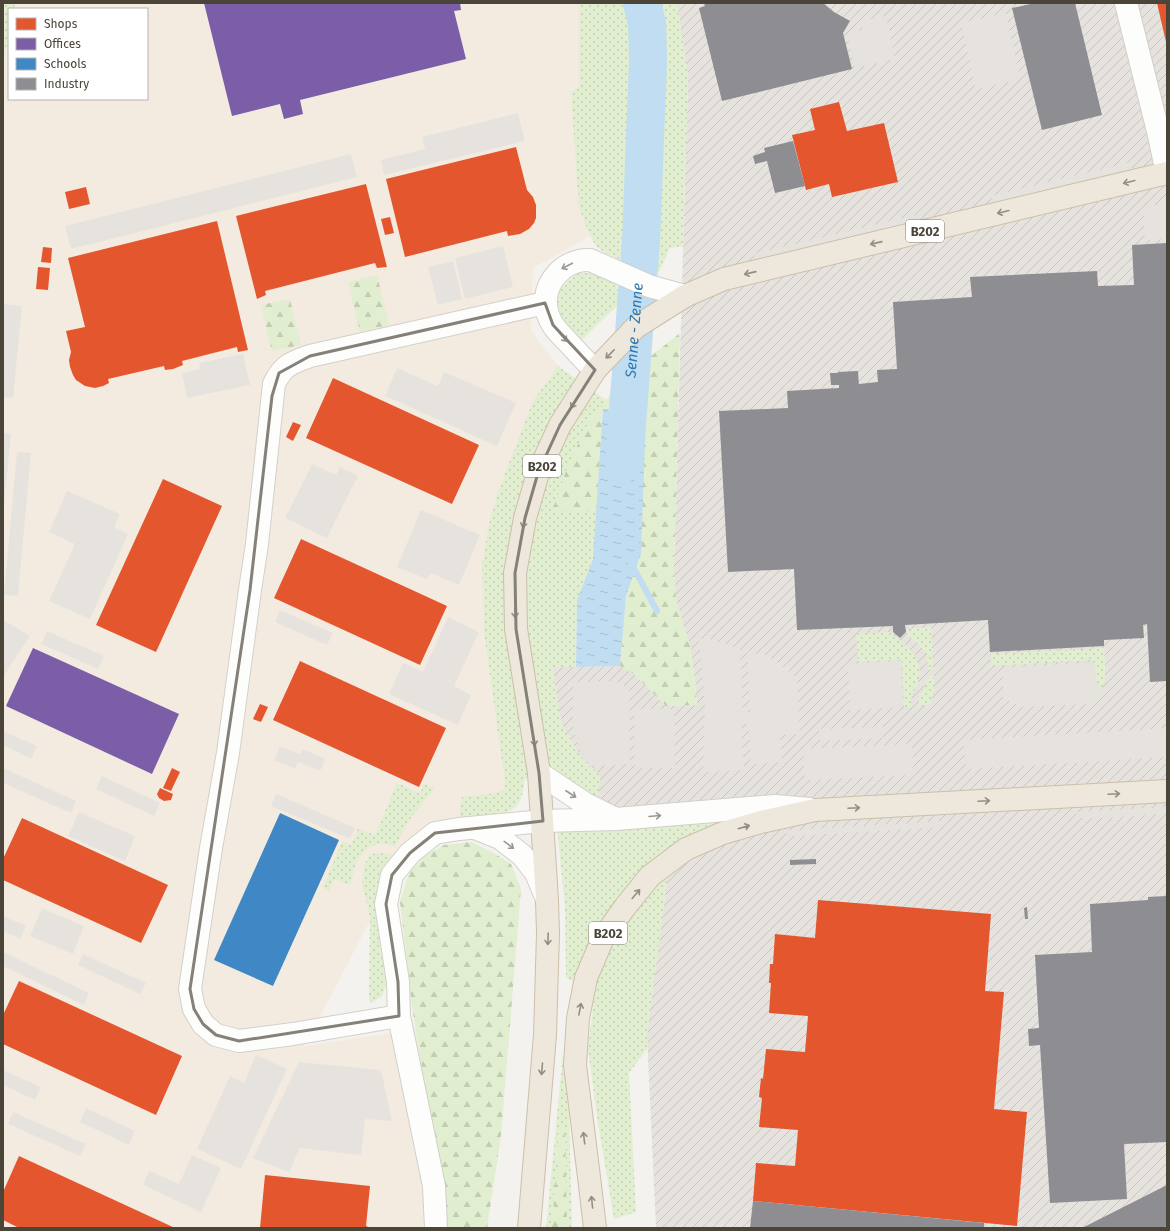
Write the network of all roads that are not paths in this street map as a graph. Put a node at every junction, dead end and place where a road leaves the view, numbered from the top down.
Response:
1 (1126, 3) edge
2 (1167, 173) edge
3 (685, 296) junction
4 (545, 303) junction
5 (595, 370) junction
6 (539, 773) junction
7 (1167, 791) edge
8 (815, 810) junction
9 (616, 819) junction
10 (543, 821) junction
11 (474, 828) junction
12 (548, 900) junction
13 (399, 1016) junction
14 (530, 1206) junction
15 (436, 1228) edge
16 (524, 1228) edge
17 (529, 1228) edge
18 (595, 1228) edge

1 - 2 street
2 -> 3 highway, B202
3 -> 4 street
3 -> 5 highway, B202
4 -> 5 street
4 - 13 street
5 -> 6 highway, B202
6 -> 9 street
6 - 10 highway, B202
8 -> 7 highway
9 -> 8 street
18 -> 8 highway, B202
9 - 10 street
10 - 11 street
10 - 12 highway, B202
11 -> 12 street
11 - 13 street
12 -> 14 highway, B202
13 - 15 street
14 - 16 highway, B202
14 - 17 highway, B202

